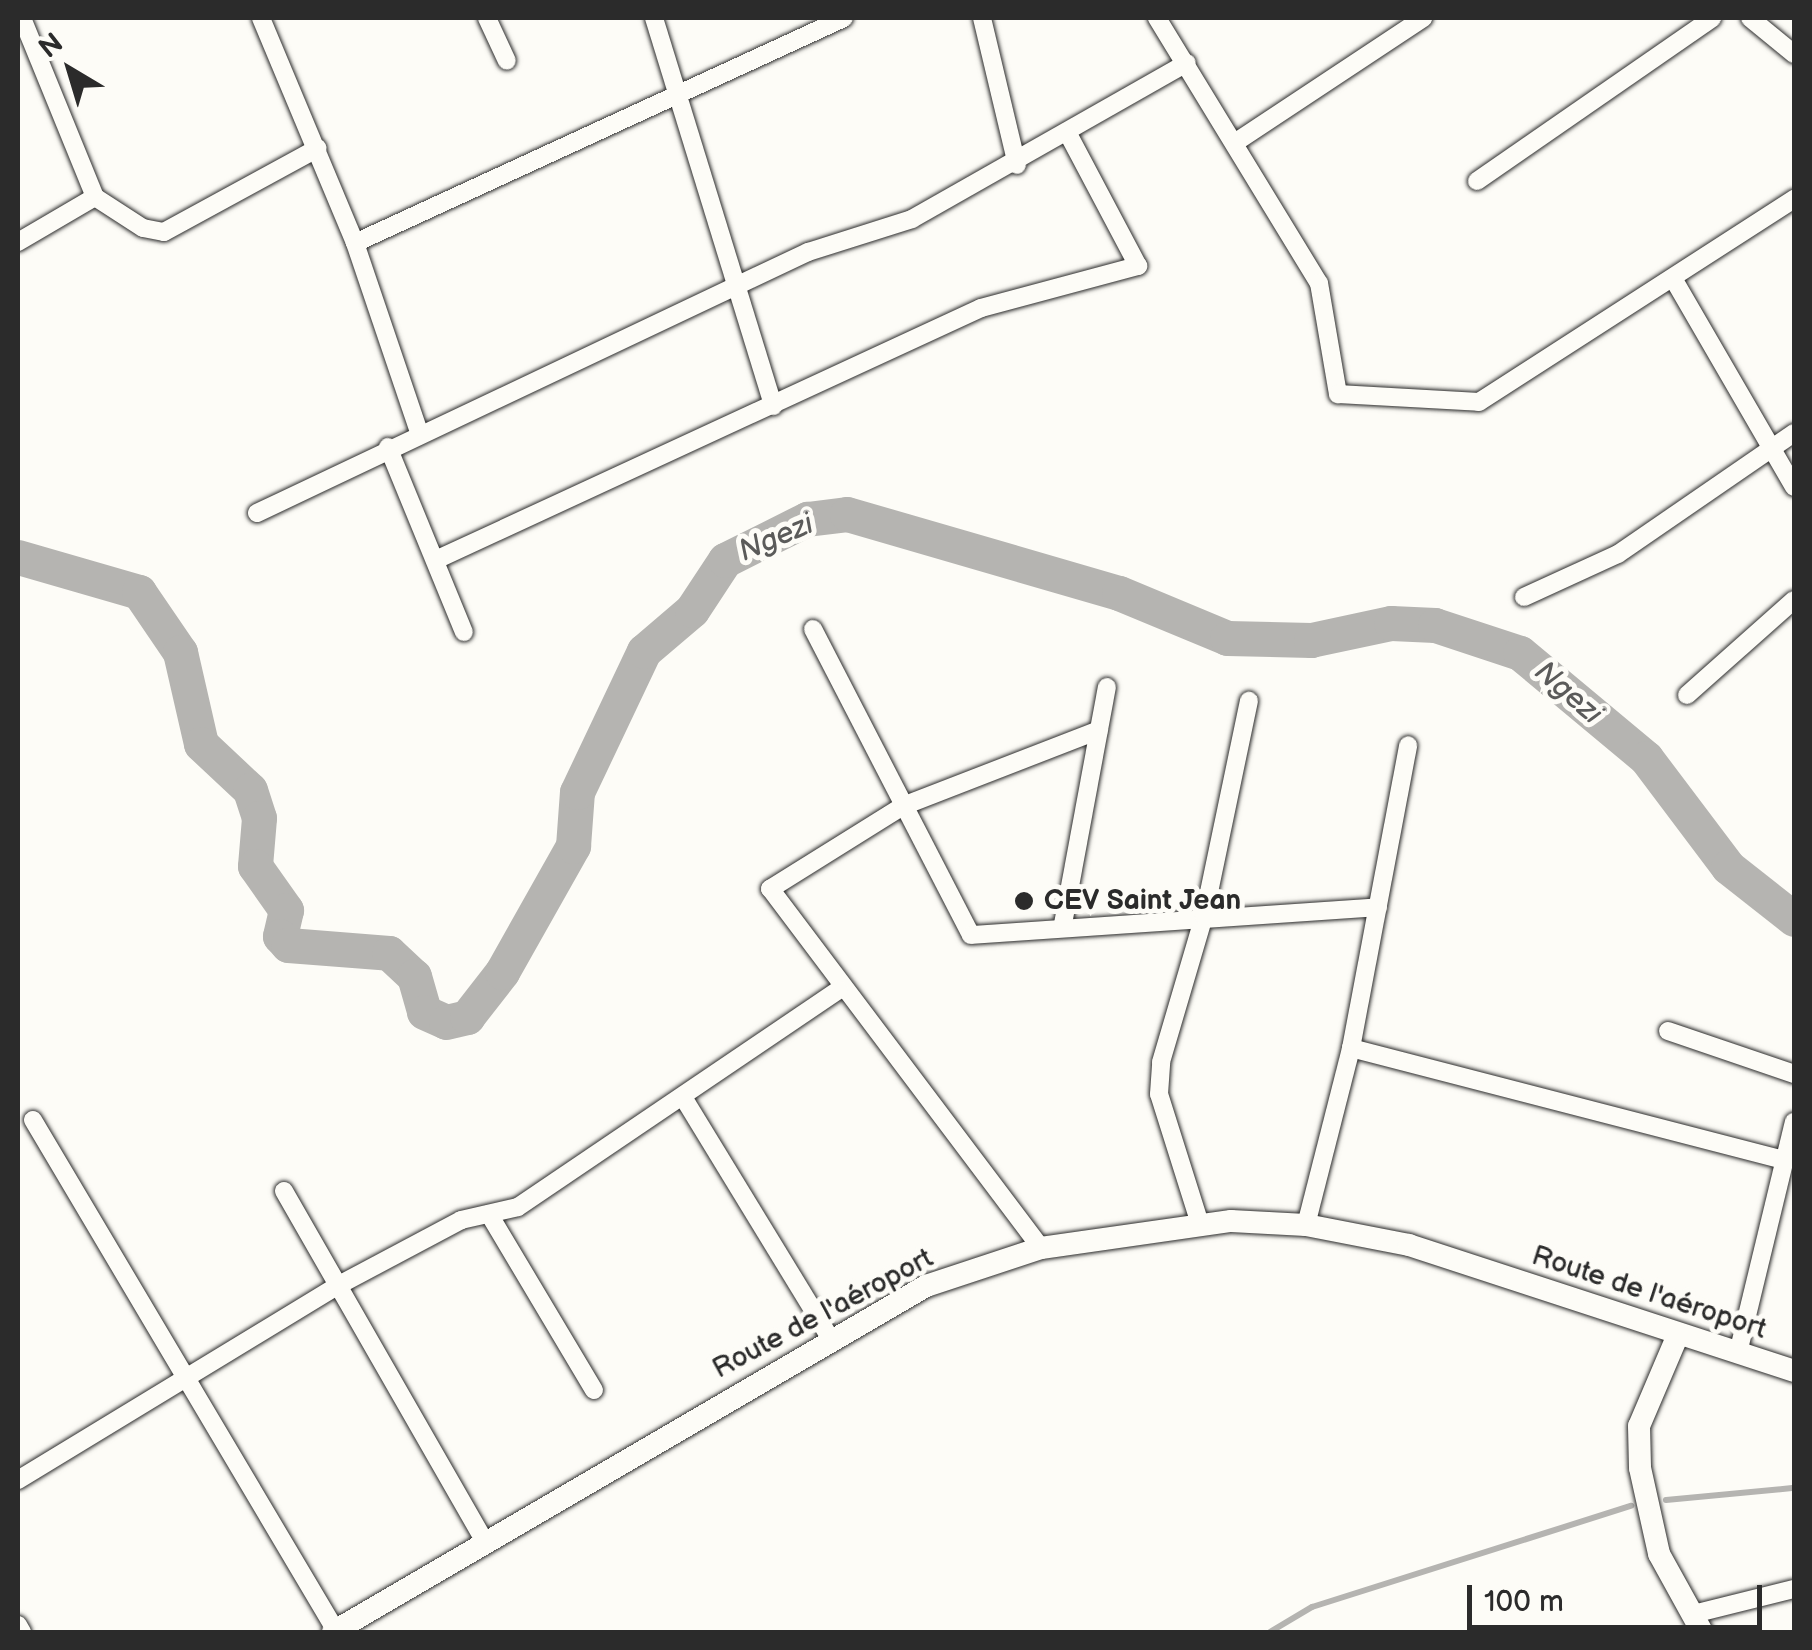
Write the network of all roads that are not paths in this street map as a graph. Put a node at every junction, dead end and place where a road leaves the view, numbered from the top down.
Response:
1 (22, 18) edge
2 (261, 18) edge
3 (487, 18) edge
4 (654, 18) edge
5 (844, 18) edge
6 (982, 18) edge
7 (1157, 18) edge
8 (1423, 18) edge
9 (1712, 18) edge
10 (1750, 18) edge
11 (1794, 54) edge
12 (508, 61) dead end
13 (1187, 62) junction
14 (676, 100) junction
15 (1068, 134) junction
16 (1239, 140) junction
17 (318, 148) junction
18 (1017, 165) junction
19 (1478, 181) dead end
20 (95, 197) junction
21 (1794, 198) edge
22 (18, 242) edge
23 (355, 243) junction
24 (1674, 280) junction
25 (734, 288) junction
26 (772, 406) junction
27 (419, 432) junction
28 (1794, 433) edge
29 (388, 447) junction
30 (1770, 449) junction
31 (1794, 488) edge
32 (257, 512) dead end
33 (440, 558) junction
34 (1524, 597) dead end
35 (1794, 600) edge
36 (813, 628) dead end
37 (464, 632) dead end
38 (1107, 687) dead end
39 (1687, 695) dead end
40 (1249, 700) dead end
41 (1099, 730) junction
42 (1408, 745) dead end
43 (903, 806) junction
44 (1378, 907) junction
45 (1204, 916) junction
46 (1063, 924) junction
47 (839, 990) junction
48 (1668, 1031) dead end
49 (1351, 1048) junction
50 (1794, 1074) edge
51 (683, 1097) junction
52 (33, 1120) dead end
53 (1794, 1122) edge
54 (1785, 1160) junction
55 (284, 1191) dead end
56 (489, 1214) junction
57 (1200, 1224) junction
58 (1306, 1225) junction
59 (1041, 1248) junction
60 (339, 1285) junction
61 (1678, 1336) junction
62 (830, 1338) junction
63 (1738, 1352) junction
64 (1794, 1371) edge
65 (183, 1379) junction
66 (594, 1390) dead end
67 (18, 1480) edge
68 (486, 1542) junction
69 (1794, 1589) edge
70 (1698, 1623) edge
71 (18, 1625) edge
72 (22, 1632) edge
73 (334, 1632) edge

1 - 20 street
2 - 17 street
3 - 12 street
4 - 14 street
5 - 14 street
6 - 18 street
7 - 13 street
8 - 16 street
9 - 19 street
10 - 11 street
13 - 15 street
13 - 16 street
14 - 23 street
14 - 25 street
15 - 18 street
15 - 26 street
16 - 24 street
17 - 20 street
17 - 23 street
18 - 25 street
20 - 22 street
21 - 24 street
23 - 27 street
24 - 30 street
25 - 26 street
25 - 27 street
26 - 33 street
27 - 29 street
28 - 30 street
29 - 32 street
29 - 33 street
30 - 31 street
30 - 34 street
33 - 37 street
35 - 39 street
36 - 43 street
38 - 41 street
40 - 45 street
41 - 43 street
41 - 46 street
42 - 44 street
43 - 46 street
43 - 47 street
44 - 45 street
44 - 49 street
45 - 46 street
45 - 57 street
47 - 51 street
47 - 59 street
48 - 50 street
49 - 54 street
49 - 58 street
51 - 56 street
51 - 62 street
52 - 65 street
53 - 54 street
54 - 63 street
55 - 60 street
56 - 60 street
56 - 66 street
57 - 58 street, Route de l'aéroport
57 - 59 street, Route de l'aéroport
58 - 61 street, Route de l'aéroport
59 - 62 street, Route de l'aéroport
60 - 65 street
60 - 68 street
61 - 63 street, Route de l'aéroport
61 - 70 street
62 - 68 street, Route de l'aéroport
63 - 64 street, Route de l'aéroport
65 - 67 street
65 - 73 street
68 - 73 street, Route de l'aéroport
69 - 70 street
71 - 72 street

